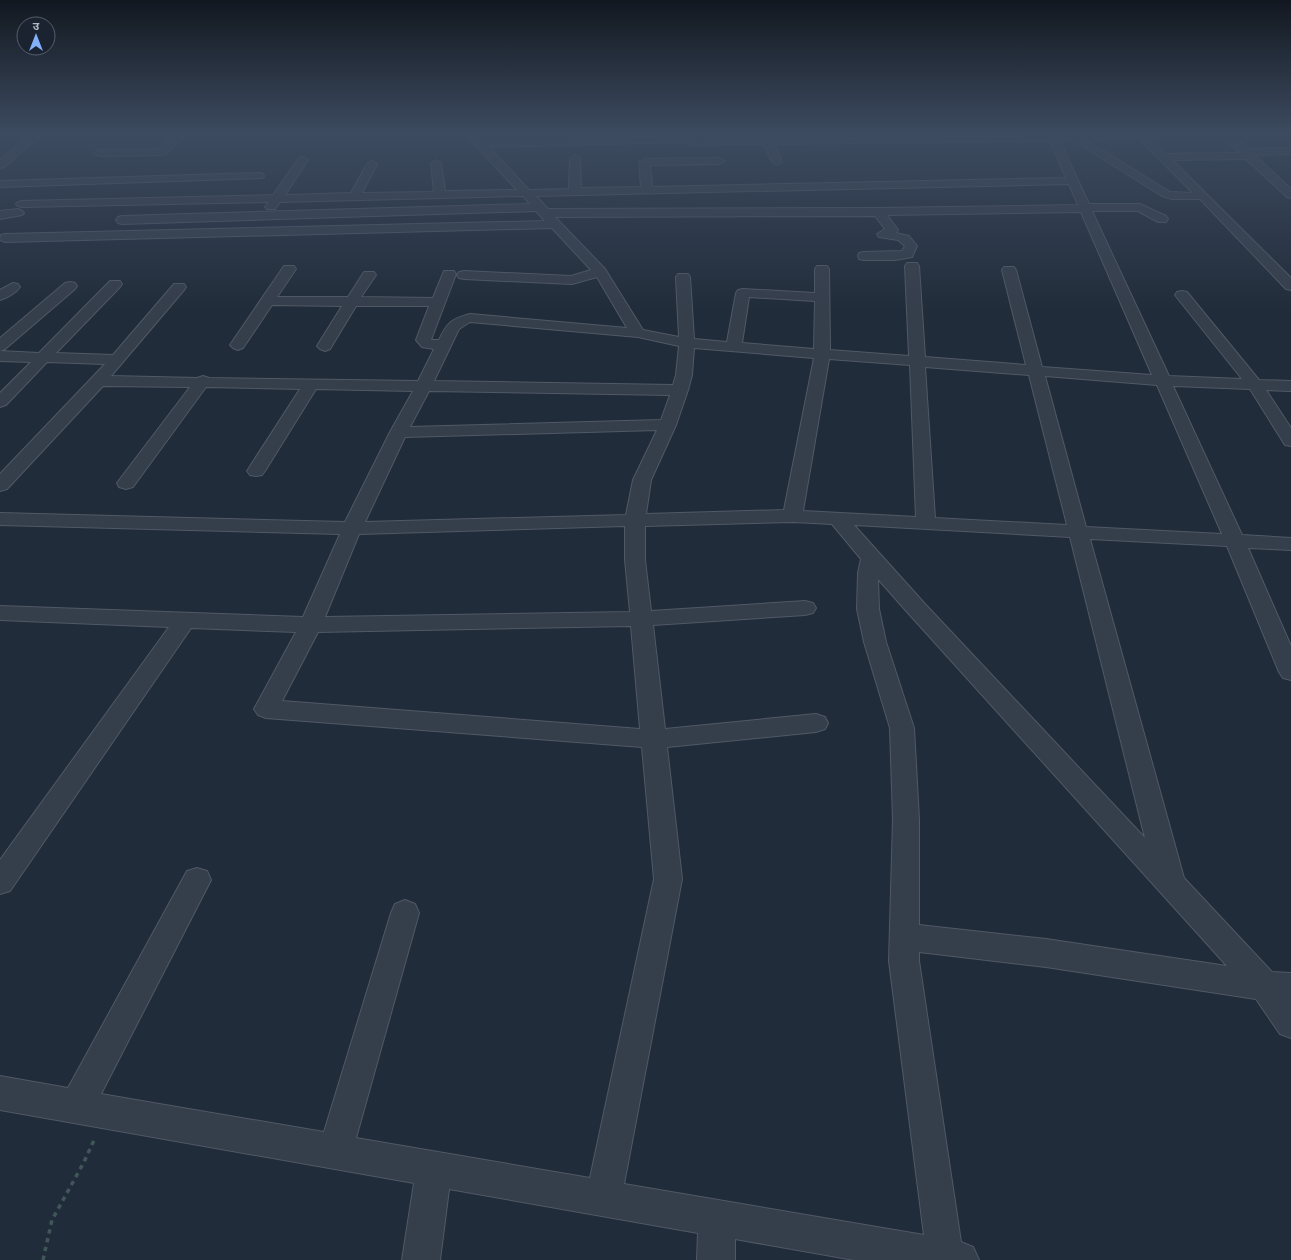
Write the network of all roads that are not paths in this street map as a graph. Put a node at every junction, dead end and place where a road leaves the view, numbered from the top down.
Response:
1 (28, 194) edge
2 (280, 194) edge
3 (474, 194) edge
4 (527, 194) edge
5 (669, 194) edge
6 (806, 194) edge
7 (991, 194) edge
8 (1079, 194) edge
9 (1166, 194) edge
10 (1201, 194) edge
11 (440, 195) joint
12 (355, 196) joint
13 (1203, 196) junction
14 (277, 198) junction
15 (704, 200) junction
16 (1085, 208) junction
17 (20, 209) junction
18 (542, 210) junction
19 (1003, 210) junction
20 (878, 212) junction
21 (0, 215) edge
22 (266, 215) junction
23 (1162, 219) dead end
24 (108, 220) dead end
25 (28, 222) dead end
26 (555, 224) junction
27 (255, 232) junction
28 (5, 236) edge
29 (864, 256) dead end
30 (912, 266) dead end
31 (289, 269) dead end
32 (822, 269) dead end
33 (1009, 270) dead end
34 (600, 272) junction
35 (449, 274) dead end
36 (369, 275) dead end
37 (464, 275) dead end
38 (683, 278) dead end
39 (115, 284) dead end
40 (70, 286) dead end
41 (1291, 286) edge
42 (13, 287) dead end
43 (180, 287) dead end
44 (1182, 295) dead end
45 (0, 296) edge
46 (822, 296) junction
47 (267, 301) junction
48 (352, 302) junction
49 (438, 302) junction
50 (638, 333) junction
51 (686, 343) junction
52 (238, 345) dead end
53 (442, 345) junction
54 (0, 346) edge
55 (325, 346) dead end
56 (734, 347) junction
57 (822, 354) junction
58 (0, 356) edge
59 (43, 358) junction
60 (117, 360) junction
61 (917, 362) junction
62 (1036, 371) junction
63 (99, 381) junction
64 (203, 381) junction
65 (1163, 381) junction
66 (311, 384) junction
67 (1255, 385) junction
68 (424, 386) junction
69 (1291, 386) edge
70 (680, 390) junction
71 (0, 402) edge
72 (668, 425) junction
73 (399, 432) junction
74 (1291, 441) edge
75 (256, 471) dead end
76 (126, 483) dead end
77 (0, 485) edge
78 (793, 516) junction
79 (0, 519) edge
80 (838, 519) junction
81 (635, 520) junction
82 (926, 524) junction
83 (352, 528) junction
84 (1078, 532) junction
85 (1235, 541) junction
86 (1291, 544) edge
87 (871, 558) junction
88 (805, 608) dead end
89 (0, 614) edge
90 (642, 619) junction
91 (185, 620) junction
92 (311, 625) junction
93 (1291, 672) edge
94 (816, 723) dead end
95 (652, 739) junction
96 (197, 880) dead end
97 (0, 882) edge
98 (1171, 884) junction
99 (405, 913) dead end
100 (904, 937) junction
101 (1278, 986) edge
102 (1291, 1023) edge
103 (0, 1093) edge
104 (92, 1109) junction
105 (335, 1152) junction
106 (434, 1169) junction
107 (603, 1198) junction
108 (717, 1218) junction
109 (952, 1259) edge
110 (420, 1260) edge
111 (716, 1260) edge

1 - 17 street
2 - 14 street
3 - 11 street
4 - 18 street
5 - 15 street
6 - 15 street
7 - 19 street
8 - 16 street
9 - 13 street
10 - 13 street
11 - 12 street
12 - 14 street
13 - 41 street
14 - 17 street
14 - 22 street
15 - 18 street
15 - 20 street
16 - 19 street
16 - 23 street
16 - 65 street
17 - 21 street
17 - 25 street
18 - 22 street
18 - 26 street
19 - 20 street
20 - 29 street
22 - 24 street
22 - 27 street
26 - 27 street
26 - 34 street
27 - 28 street
30 - 61 street
31 - 47 street
32 - 46 street
33 - 62 street
34 - 37 street
34 - 50 street
35 - 49 street
36 - 48 street
38 - 51 street
39 - 59 street
40 - 54 street
42 - 45 street
43 - 60 street
44 - 67 street
46 - 56 street
46 - 57 street
47 - 48 street
47 - 52 street
48 - 49 street
48 - 55 street
49 - 53 street
50 - 51 street
50 - 53 street
51 - 56 street
51 - 70 street
53 - 68 street
56 - 57 street
57 - 61 street
57 - 78 street
58 - 59 street
59 - 60 street
59 - 71 street
60 - 63 street
61 - 62 street
61 - 82 street
62 - 65 street
62 - 84 street
63 - 64 street
63 - 77 street
64 - 66 street
64 - 76 street
65 - 67 street
65 - 85 street
66 - 68 street
66 - 75 street
67 - 69 street
67 - 74 street
68 - 70 street
68 - 73 street
70 - 72 street
72 - 73 street
72 - 81 street
73 - 83 street
78 - 80 street
78 - 81 street
79 - 83 street
80 - 82 street
80 - 87 street
81 - 83 street
81 - 90 street
82 - 84 street
83 - 92 street
84 - 85 street
84 - 98 street
85 - 86 street
85 - 93 street
87 - 98 street
87 - 100 street
88 - 90 street
89 - 91 street
90 - 92 street
90 - 95 street
91 - 92 street
91 - 97 street
92 - 95 street
94 - 95 street
95 - 107 street
96 - 104 street
98 - 101 street
99 - 105 street
100 - 101 street
100 - 109 street
101 - 102 street
103 - 104 street
104 - 105 street
105 - 106 street
106 - 107 street
106 - 110 street
107 - 108 street
108 - 109 street
108 - 111 street

